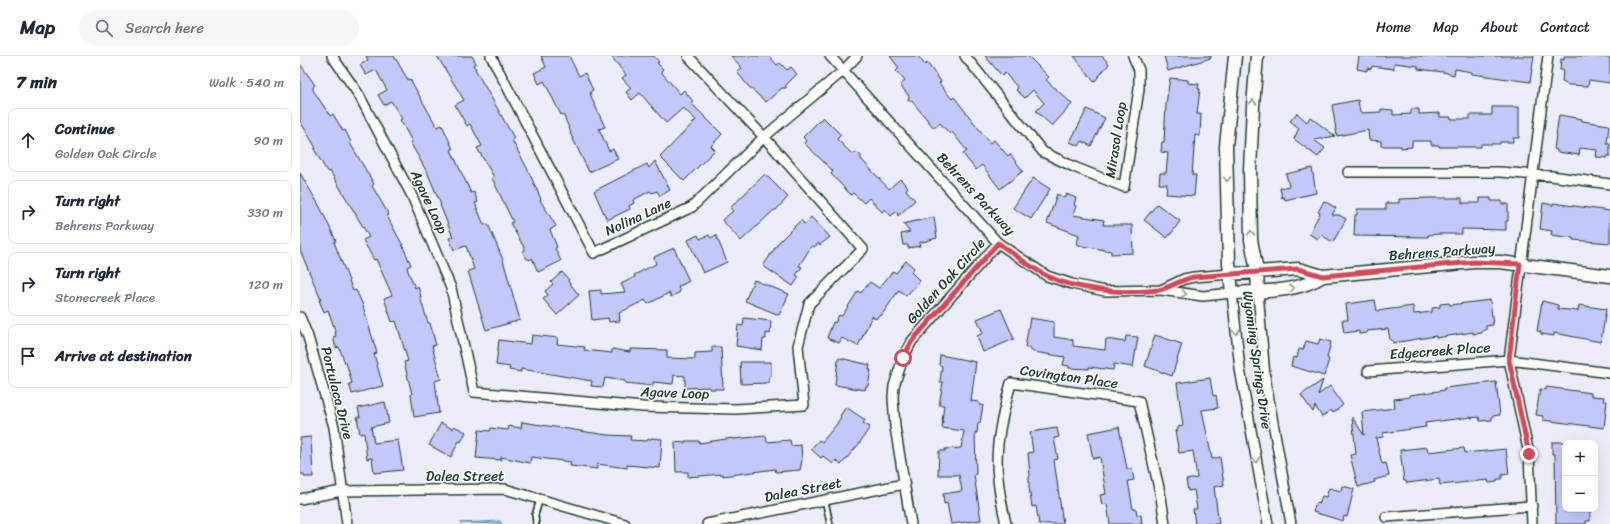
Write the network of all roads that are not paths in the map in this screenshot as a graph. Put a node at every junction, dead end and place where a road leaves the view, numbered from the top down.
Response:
1 (332, 56) edge
2 (490, 56) edge
3 (688, 56) edge
4 (830, 56) edge
5 (857, 56) edge
6 (965, 56) edge
7 (1133, 56) edge
8 (1235, 56) edge
9 (1257, 56) edge
10 (1548, 56) edge
11 (843, 71) junction
12 (764, 137) junction
13 (1348, 172) dead end
14 (1532, 174) junction
15 (1610, 184) edge
16 (998, 243) junction
17 (1520, 264) junction
18 (1257, 271) junction
19 (1230, 274) junction
20 (1323, 276) junction
21 (1610, 276) edge
22 (1161, 290) junction
23 (1258, 292) junction
24 (1232, 293) junction
25 (300, 317) edge
26 (304, 338) edge
27 (1509, 360) junction
28 (1368, 371) dead end
29 (1610, 372) edge
30 (904, 484) junction
31 (342, 491) junction
32 (300, 499) edge
33 (540, 499) junction
34 (825, 500) junction
35 (1532, 506) junction
36 (1386, 516) dead end
37 (347, 524) edge
38 (536, 524) edge
39 (625, 524) edge
40 (707, 524) edge
41 (830, 524) edge
42 (911, 524) edge
43 (1006, 524) edge
44 (1165, 524) edge
45 (1268, 524) edge
46 (1290, 524) edge
47 (1532, 524) edge

1 - 12 street, Agave Loop
2 - 12 street, Nolina Lane
3 - 12 street, Agave Loop
4 - 11 street, Behrens Parkway
5 - 11 street, Nolina Lane
6 - 7 street, Mirasol Loop
8 -> 19 street, Wyoming Springs Drive
18 -> 9 street, Wyoming Springs Drive
10 - 14 street
11 - 12 street, Nolina Lane
11 - 16 street, Behrens Parkway
13 - 14 street
14 - 15 street
14 - 17 street
16 - 22 street, Behrens Parkway
16 - 30 street, Golden Oak Circle
17 - 20 street, Behrens Parkway
17 - 21 street, Behrens Parkway
17 - 27 street
18 - 19 street, Behrens Parkway
18 - 20 street, Behrens Parkway
18 - 23 street, Wyoming Springs Drive
19 - 22 street, Behrens Parkway
19 - 24 street, Wyoming Springs Drive
23 -> 20 street, Behrens Parkway
22 -> 24 street, Behrens Parkway
23 - 24 street, Behrens Parkway
23 - 46 street, Wyoming Springs Drive
24 -> 45 street, Wyoming Springs Drive
25 - 26 street, Portulaca Drive
26 - 31 street, Portulaca Drive
27 - 28 street, Edgecreek Place
27 - 29 street, Edgecreek Place
27 - 35 street
30 - 34 street, Dalea Street
30 - 42 street, Golden Oak Circle
31 - 32 street, Dalea Street
31 - 33 street, Dalea Street
31 - 37 street, Portulaca Drive
33 - 38 lane
33 - 39 street, Dalea Street
34 - 40 street, Dalea Street
34 - 41 lane
35 - 36 street
35 - 47 street
43 - 44 street, Covington Place

